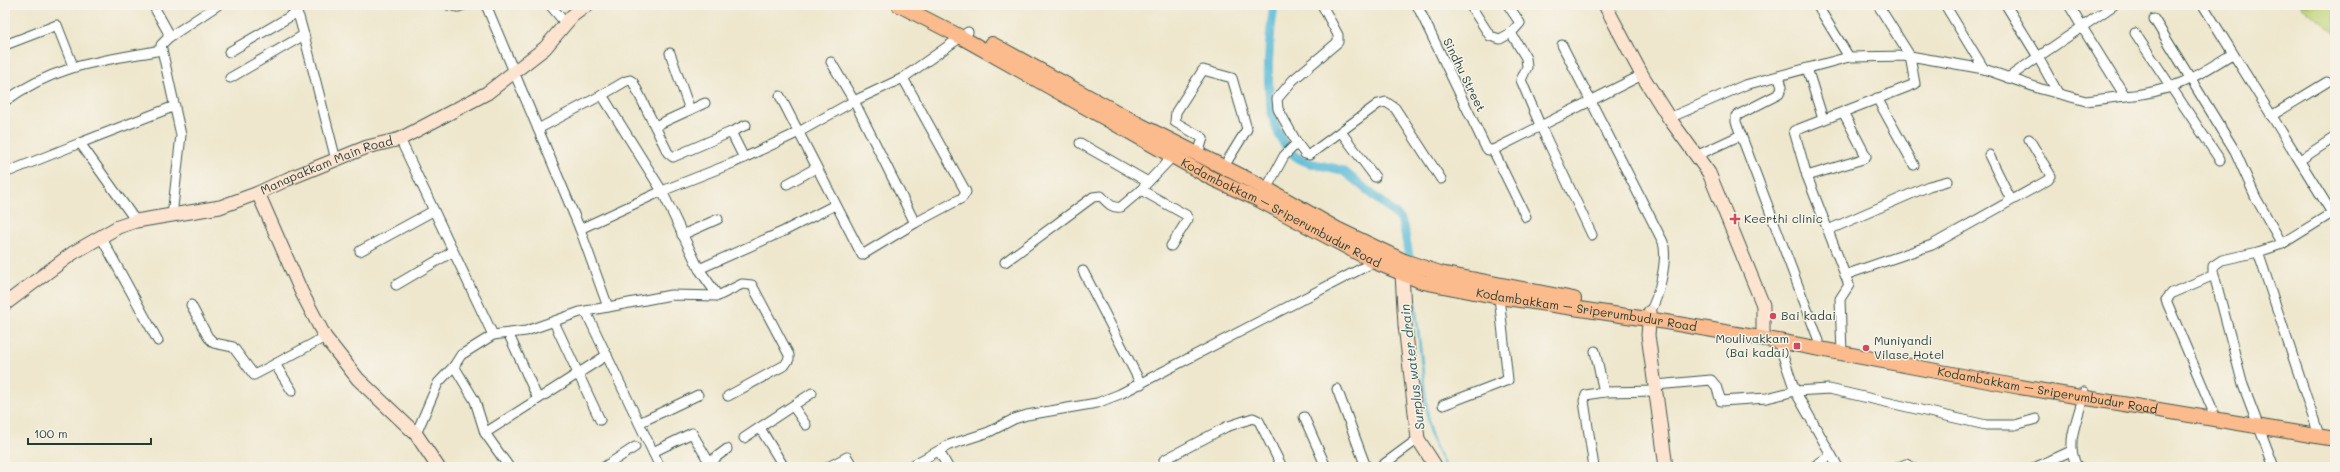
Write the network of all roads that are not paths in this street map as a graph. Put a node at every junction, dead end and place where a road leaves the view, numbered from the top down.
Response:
1 (153, 5) edge
2 (218, 5) edge
3 (291, 5) edge
4 (448, 5) edge
5 (464, 5) edge
6 (486, 5) edge
7 (550, 5) edge
8 (587, 5) edge
9 (899, 5) edge
10 (917, 5) edge
11 (1322, 5) edge
12 (1416, 5) edge
13 (1470, 5) edge
14 (1508, 5) edge
15 (1605, 5) edge
16 (1817, 5) edge
17 (1878, 5) edge
18 (1946, 5) edge
19 (2006, 5) edge
20 (2068, 5) edge
21 (2114, 5) edge
22 (2203, 5) edge
23 (296, 13) junction
24 (2154, 19) dead end
25 (566, 24) junction
26 (2082, 27) junction
27 (1511, 33) junction
28 (2135, 33) dead end
29 (964, 34) junction
30 (304, 35) junction
31 (168, 38) junction
32 (6, 43) edge
33 (1562, 45) dead end
34 (162, 50) junction
35 (229, 52) dead end
36 (670, 53) dead end
37 (2232, 54) junction
38 (1910, 56) junction
39 (1848, 57) junction
40 (2038, 57) junction
41 (831, 62) dead end
42 (73, 66) junction
43 (1807, 68) junction
44 (1984, 69) junction
45 (514, 72) junction
46 (1642, 75) junction
47 (1779, 76) junction
48 (230, 78) dead end
49 (903, 78) junction
50 (2008, 78) junction
51 (2190, 80) junction
52 (2327, 82) dead end
53 (2172, 88) junction
54 (2058, 93) junction
55 (602, 95) junction
56 (780, 96) dead end
57 (2126, 96) junction
58 (1877, 98) junction
59 (5, 101) edge
60 (854, 101) junction
61 (1590, 101) junction
62 (705, 103) dead end
63 (176, 106) junction
64 (690, 110) junction
65 (1843, 112) junction
66 (2271, 116) junction
67 (1669, 118) junction
68 (1823, 119) junction
69 (746, 125) dead end
70 (1540, 125) junction
71 (654, 126) junction
72 (538, 130) junction
73 (731, 132) junction
74 (1341, 132) junction
75 (798, 133) junction
76 (1742, 135) junction
77 (2335, 138) edge
78 (400, 139) junction
79 (2029, 139) dead end
80 (80, 143) junction
81 (1080, 143) dead end
82 (1295, 145) junction
83 (1178, 150) junction
84 (1493, 150) junction
85 (1198, 154) junction
86 (1698, 155) junction
87 (1989, 155) dead end
88 (744, 158) junction
89 (336, 160) junction
90 (2220, 160) dead end
91 (2300, 160) junction
92 (1914, 166) dead end
93 (816, 168) junction
94 (1223, 168) junction
95 (5, 173) edge
96 (1807, 176) junction
97 (1376, 177) dead end
98 (1441, 179) dead end
99 (1948, 181) dead end
100 (1148, 182) junction
101 (787, 184) dead end
102 (1267, 189) junction
103 (1141, 190) junction
104 (662, 191) junction
105 (258, 194) junction
106 (1259, 200) junction
107 (2011, 200) junction
108 (835, 205) junction
109 (434, 211) junction
110 (2334, 212) edge
111 (172, 216) junction
112 (1526, 217) dead end
113 (718, 219) dead end
114 (136, 221) junction
115 (916, 223) junction
116 (580, 229) junction
117 (1828, 230) junction
118 (682, 235) junction
119 (1592, 235) dead end
120 (101, 237) junction
121 (2282, 244) junction
122 (1171, 246) dead end
123 (360, 251) dead end
124 (452, 252) junction
125 (2258, 252) junction
126 (1005, 262) dead end
127 (1374, 262) junction
128 (1403, 268) junction
129 (699, 269) junction
130 (1084, 272) dead end
131 (1845, 275) junction
132 (2214, 275) junction
133 (396, 285) dead end
134 (718, 296) junction
135 (1499, 297) junction
136 (5, 304) edge
137 (191, 305) dead end
138 (608, 307) junction
139 (586, 312) junction
140 (1649, 316) junction
141 (554, 322) junction
142 (493, 335) junction
143 (509, 335) junction
144 (1771, 335) junction
145 (325, 337) junction
146 (158, 341) dead end
147 (1819, 341) junction
148 (1842, 349) junction
149 (1595, 351) dead end
150 (607, 355) junction
151 (275, 364) junction
152 (454, 366) junction
153 (578, 374) junction
154 (1141, 384) junction
155 (1656, 388) junction
156 (1337, 389) dead end
157 (292, 391) dead end
158 (1795, 391) junction
159 (1604, 392) junction
160 (812, 393) dead end
161 (2083, 394) junction
162 (698, 395) dead end
163 (728, 396) dead end
164 (538, 399) junction
165 (1443, 405) dead end
166 (793, 406) junction
167 (2213, 411) junction
168 (1304, 417) dead end
169 (2036, 419) dead end
170 (600, 420) dead end
171 (639, 422) junction
172 (806, 424) dead end
173 (2260, 424) junction
174 (760, 428) junction
175 (2318, 432) junction
176 (2335, 432) edge
177 (486, 433) junction
178 (416, 434) junction
179 (744, 438) dead end
180 (1418, 439) junction
181 (2335, 439) edge
182 (634, 447) dead end
183 (727, 449) dead end
184 (939, 451) junction
185 (2071, 451) junction
186 (653, 452) junction
187 (1831, 455) junction
188 (1164, 460) dead end
189 (438, 467) edge
190 (509, 467) edge
191 (604, 467) edge
192 (660, 467) edge
193 (712, 467) edge
194 (784, 467) edge
195 (828, 467) edge
196 (852, 467) edge
197 (909, 467) edge
198 (948, 467) edge
199 (1282, 467) edge
200 (1326, 467) edge
201 (1366, 467) edge
202 (1380, 467) edge
203 (1436, 467) edge
204 (1594, 467) edge
205 (1666, 467) edge
206 (1813, 467) edge
207 (1838, 467) edge
208 (1899, 467) edge
209 (1912, 467) edge
210 (2036, 467) edge
211 (2077, 467) edge
212 (2274, 467) edge

1 - 31 street
2 - 31 street
3 - 23 street
4 - 5 street
6 - 45 street
7 - 25 street
8 - 25 street, Manapakkam Main Road
9 - 29 main road, Kodambakkam – Sriperumbudur Road
10 - 29 main road, Kodambakkam – Sriperumbudur Road
11 - 82 street
12 - 84 street, Sindhu Street
13 - 27 street
14 - 27 street
15 - 46 street
16 - 39 street
17 - 38 street
18 - 44 street
19 - 40 street
20 - 26 street
21 - 26 street
22 - 37 street
23 - 30 street
23 - 35 street
24 - 51 street
25 - 45 street, Manapakkam Main Road
26 - 40 street
26 - 57 street
27 - 70 street
28 - 53 street
29 - 49 street
29 - 83 main road, Kodambakkam – Sriperumbudur Road
30 - 48 street
30 - 89 street
31 - 34 street
32 - 42 street
33 - 61 street
34 - 42 street
34 - 63 street
36 - 64 street
37 - 51 street
37 - 66 street
38 - 39 street
38 - 44 street
38 - 58 street
39 - 43 street
40 - 50 street
40 - 54 street
41 - 60 street
42 - 59 street
43 - 47 street
43 - 68 street
44 - 50 street
45 - 72 street
45 - 78 street, Manapakkam Main Road
46 - 61 street
46 - 67 street
47 - 67 street
47 - 76 street
49 - 60 street
49 - 115 street
50 - 54 street
51 - 53 street
51 - 121 street
52 - 66 street
53 - 57 street
53 - 90 street
54 - 57 street
55 - 71 street
55 - 72 street
55 - 104 street
56 - 75 street
58 - 65 street
58 - 92 street
60 - 75 street
60 - 115 street
61 - 70 street
61 - 140 street
62 - 64 street
63 - 80 street
63 - 111 street
64 - 71 street
65 - 68 street
65 - 96 street
66 - 91 street
67 - 86 street
68 - 96 street
69 - 73 street
70 - 84 street
70 - 119 street
71 - 73 street
72 - 116 street
73 - 88 street
74 - 82 street
74 - 97 street
74 - 98 street
75 - 88 street
75 - 93 street
76 - 86 street
76 - 147 street
77 - 91 street
78 - 89 street, Manapakkam Main Road
78 - 109 street
79 - 107 street
80 - 95 street
80 - 114 street
81 - 100 street
82 - 102 street
83 - 85 main road, Kodambakkam – Sriperumbudur Road
83 - 100 street
83 - 106 main road, Kodambakkam – Sriperumbudur Road
84 - 112 street, Sindhu Street
85 - 94 main road, Kodambakkam – Sriperumbudur Road
85 - 94 street
86 - 144 street
87 - 107 street
88 - 104 street
89 - 105 street, Manapakkam Main Road
91 - 110 street
93 - 101 street
93 - 108 street
94 - 102 main road, Kodambakkam – Sriperumbudur Road
96 - 117 street
99 - 117 street
100 - 103 street
102 - 106 street
102 - 128 main road, Kodambakkam – Sriperumbudur Road
103 - 122 street
103 - 126 street
104 - 116 street
104 - 118 street
105 - 111 street
105 - 145 street, Manapakkam Main Road
106 - 127 main road, Kodambakkam – Sriperumbudur Road
107 - 131 street
108 - 115 street
108 - 129 street
109 - 123 street
109 - 124 street
110 - 121 street
111 - 114 street
113 - 118 street
114 - 120 street
116 - 138 street
117 - 131 street
118 - 129 street
120 - 136 street
120 - 146 street
121 - 125 street
124 - 133 street
124 - 142 street
125 - 132 street
125 - 175 street
127 - 128 main road, Kodambakkam – Sriperumbudur Road
127 - 154 street
128 - 135 main road, Kodambakkam – Sriperumbudur Road
128 - 140 main road, Kodambakkam – Sriperumbudur Road
128 - 180 street
129 - 134 street
130 - 154 street
131 - 148 street
132 - 167 street
132 - 173 street
134 - 138 street
134 - 163 street
135 - 140 main road, Kodambakkam – Sriperumbudur Road
135 - 165 street
137 - 151 street
138 - 139 street
139 - 141 street
139 - 150 street
140 - 144 main road, Kodambakkam – Sriperumbudur Road
140 - 155 street
141 - 143 street
141 - 153 street
142 - 143 street
142 - 152 street
143 - 164 street
144 - 147 main road, Kodambakkam – Sriperumbudur Road
144 - 148 main road, Kodambakkam – Sriperumbudur Road
144 - 158 street
145 - 151 street
145 - 178 street, Manapakkam Main Road
147 - 148 main road, Kodambakkam – Sriperumbudur Road
148 - 161 main road, Kodambakkam – Sriperumbudur Road
149 - 159 street
150 - 153 street
150 - 171 street
151 - 157 street
152 - 177 street
152 - 178 street
153 - 164 street
153 - 170 street
154 - 184 street
155 - 158 street
155 - 159 street
155 - 205 street
156 - 201 street
158 - 169 street
158 - 187 street
159 - 204 street
160 - 166 street
161 - 167 main road, Kodambakkam – Sriperumbudur Road
161 - 173 main road, Kodambakkam – Sriperumbudur Road
161 - 185 street
162 - 171 street
164 - 177 street
166 - 172 street
166 - 174 street
167 - 173 main road, Kodambakkam – Sriperumbudur Road
168 - 200 street
171 - 186 street
173 - 175 main road, Kodambakkam – Sriperumbudur Road
173 - 212 street
174 - 179 street
174 - 194 street
175 - 176 main road, Kodambakkam – Sriperumbudur Road
175 - 181 main road, Kodambakkam – Sriperumbudur Road
177 - 190 street
178 - 189 street, Manapakkam Main Road
180 - 202 street
180 - 203 street
182 - 191 street
183 - 193 street
184 - 197 street
184 - 198 street
185 - 210 street
185 - 211 street
186 - 192 street
186 - 193 street
187 - 206 street
187 - 207 street
188 - 199 street
195 - 196 street
208 - 209 street

